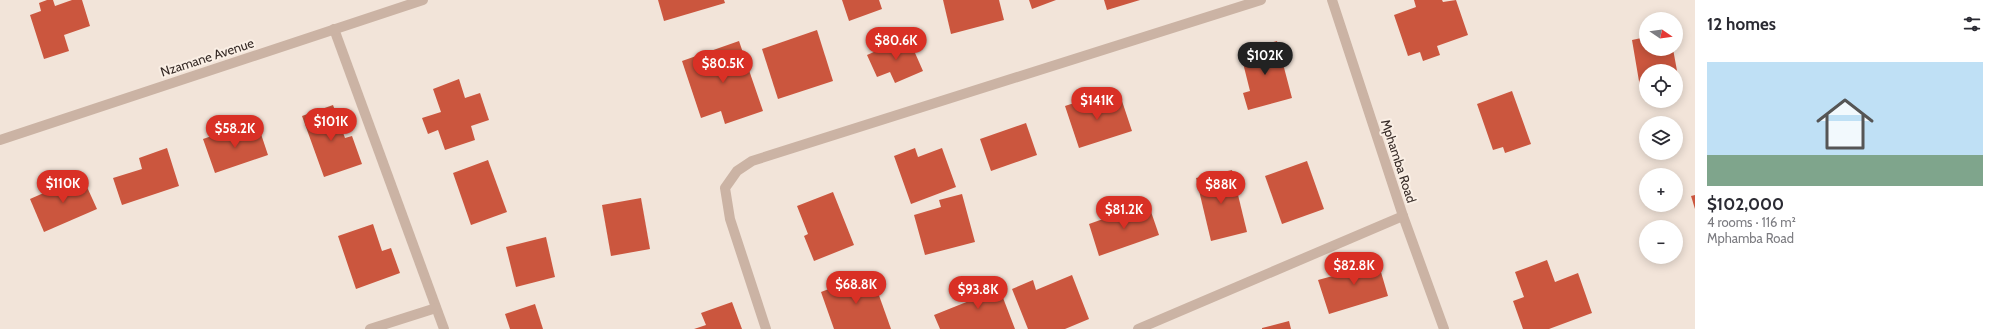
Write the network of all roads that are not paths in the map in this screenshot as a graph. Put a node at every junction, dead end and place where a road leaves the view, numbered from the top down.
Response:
1 (423, 0) edge
2 (1261, 0) edge
3 (1332, 0) edge
4 (334, 29) junction
5 (0, 140) edge
6 (1403, 216) junction
7 (436, 308) junction
8 (370, 329) edge
9 (444, 329) edge
10 (766, 329) edge
11 (1138, 329) edge
12 (1444, 329) edge

1 - 4 street, Nzamane Avenue
2 - 10 street
3 - 6 street, Mphamba Road
4 - 5 street, Nzamane Avenue
4 - 7 street
6 - 11 street
6 - 12 street, Mphamba Road
7 - 8 street
7 - 9 street

